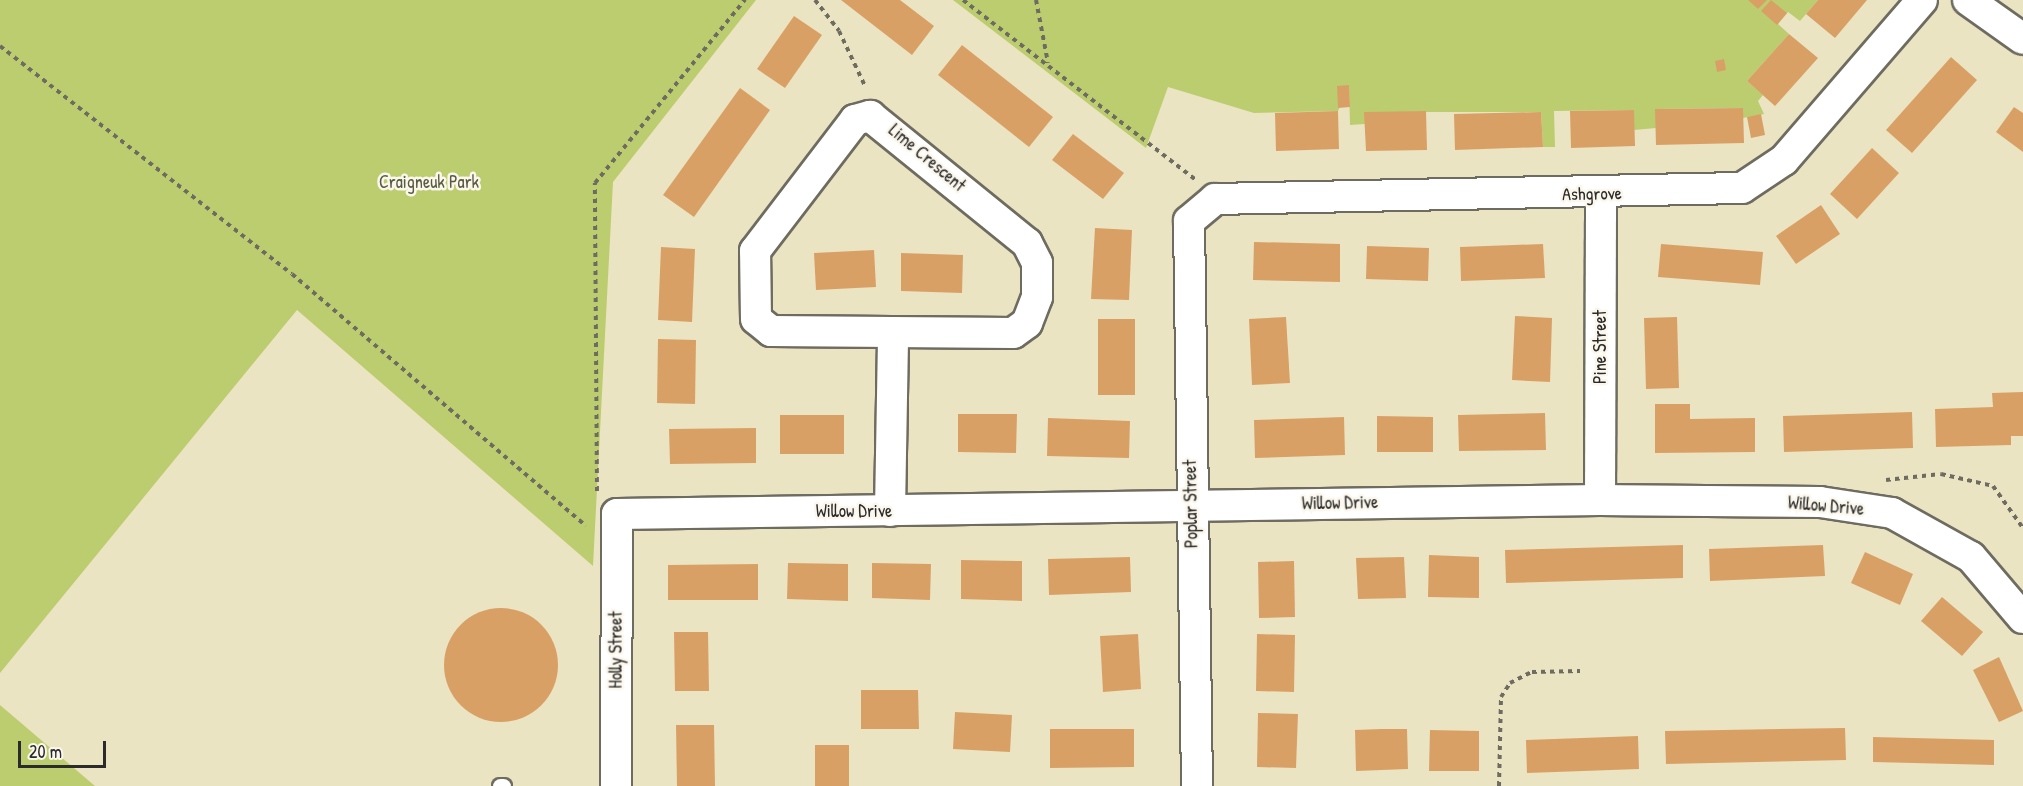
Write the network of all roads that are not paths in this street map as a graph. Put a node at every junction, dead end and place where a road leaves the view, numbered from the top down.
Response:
1 (1922, 0) edge
2 (1968, 0) edge
3 (2023, 39) edge
4 (1601, 195) junction
5 (1189, 221) joint
6 (893, 335) junction
7 (1600, 500) junction
8 (1190, 505) junction
9 (890, 511) junction
10 (617, 514) joint
11 (2023, 618) edge
12 (616, 786) edge
13 (1197, 786) edge

1 - 4 street, Ashgrove
2 - 3 street
4 - 5 street, Ashgrove
4 - 7 street, Pine Street
5 - 8 street, Poplar Street
6 - 6 street, Lime Crescent
6 - 9 street
7 - 8 street, Willow Drive
7 - 11 street, Willow Drive
8 - 9 street, Willow Drive
8 - 13 street, Poplar Street
9 - 10 street, Willow Drive
10 - 12 street, Holly Street

